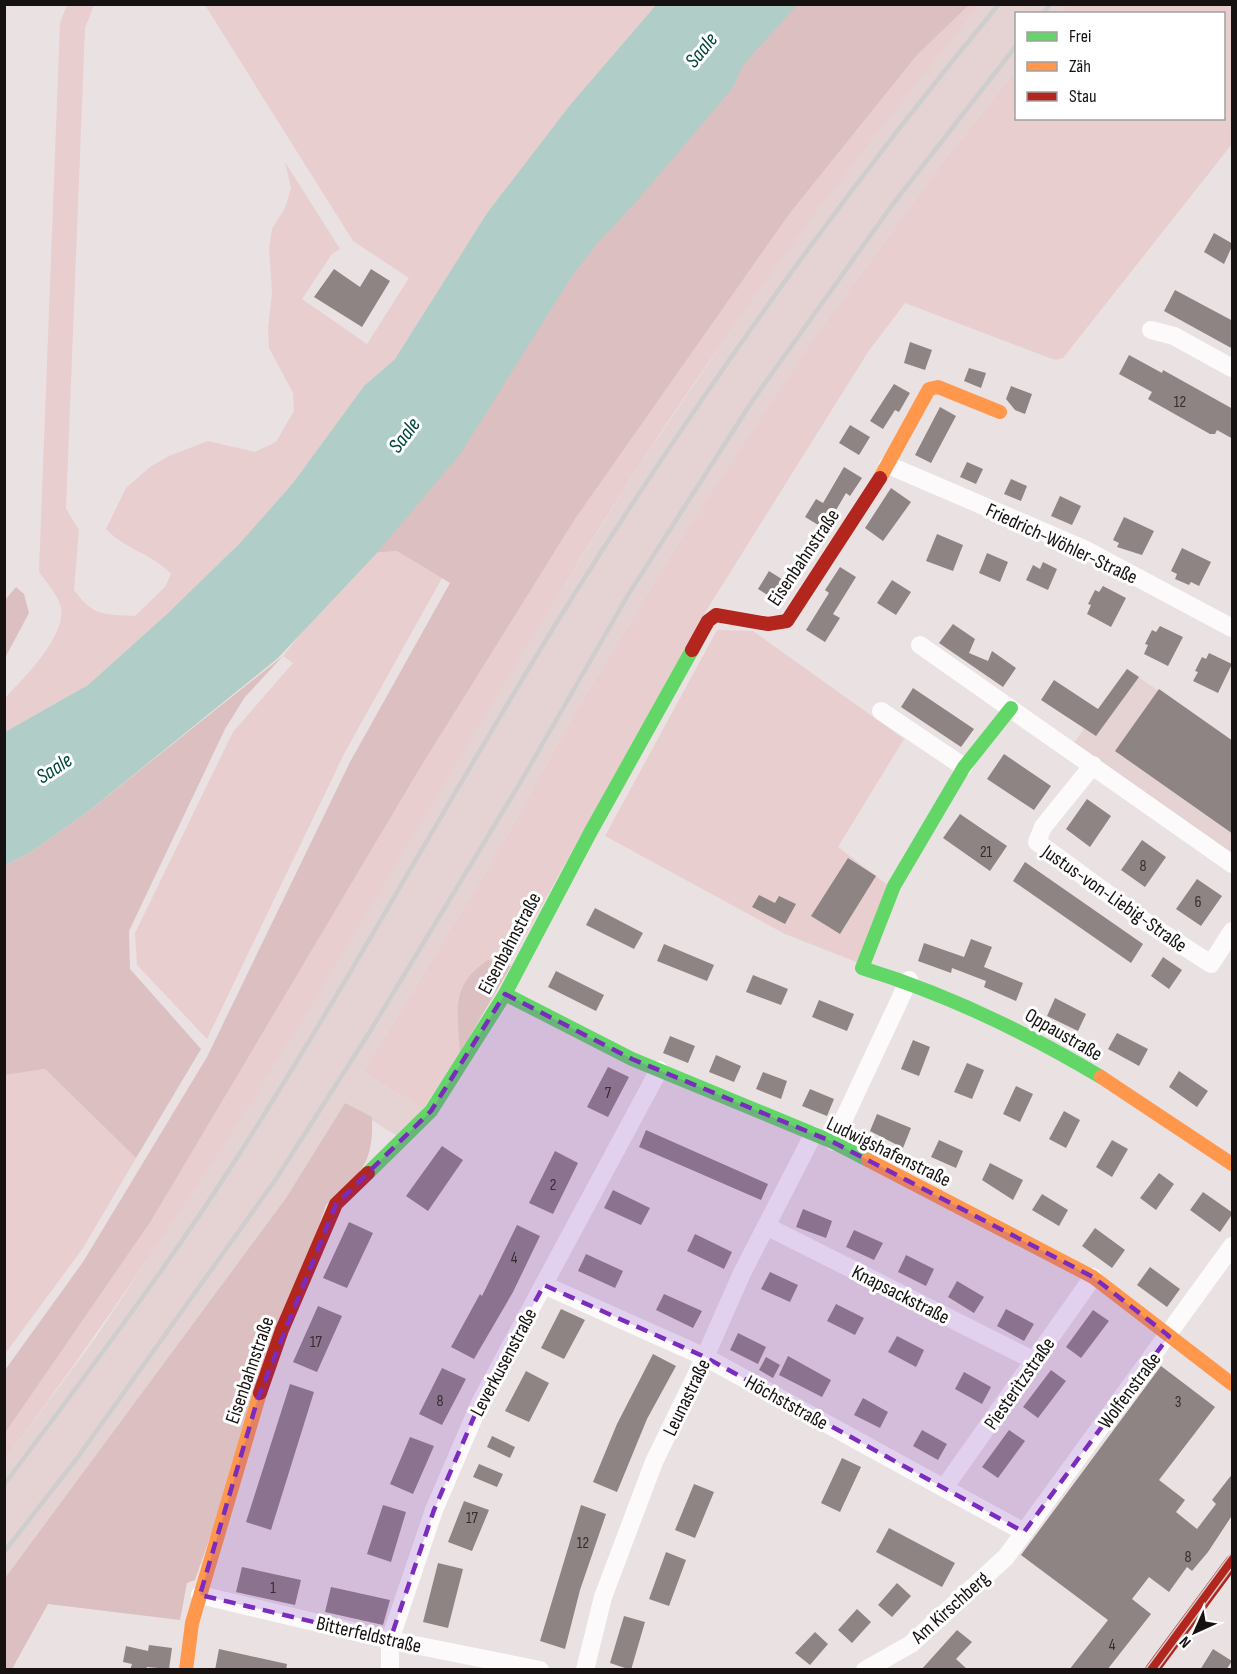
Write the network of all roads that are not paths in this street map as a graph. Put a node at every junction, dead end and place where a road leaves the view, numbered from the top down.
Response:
1 (1151, 330) dead end
2 (1233, 368) edge
3 (1000, 412) dead end
4 (888, 465) junction
5 (1233, 628) edge
6 (920, 645) dead end
7 (1011, 708) junction
8 (881, 711) dead end
9 (1092, 765) junction
10 (964, 767) junction
11 (1233, 864) edge
12 (1233, 931) edge
13 (909, 980) junction
14 (505, 994) junction
15 (659, 1070) junction
16 (813, 1134) junction
17 (833, 1142) junction
18 (1233, 1164) edge
19 (766, 1226) junction
20 (1233, 1246) edge
21 (1093, 1277) junction
22 (544, 1284) junction
23 (1169, 1336) junction
24 (705, 1357) junction
25 (1035, 1361) junction
26 (1233, 1384) edge
27 (944, 1488) junction
28 (1024, 1532) junction
29 (1233, 1562) edge
30 (200, 1595) junction
31 (390, 1640) junction
32 (186, 1670) edge
33 (390, 1670) edge
34 (540, 1670) edge
35 (585, 1670) edge
36 (865, 1670) edge
37 (1152, 1670) edge

1 - 2 street
3 - 4 street, Eisenbahnstraße
4 - 5 street, Friedrich-Wöhler-Straße
4 - 14 street, Eisenbahnstraße
6 - 7 street
7 - 9 street
7 - 10 street
8 - 10 street
9 - 11 street
9 - 12 street, Justus-von-Liebig-Straße
10 - 13 street, Oppaustraße
13 - 17 street
13 - 18 street, Oppaustraße
14 - 15 street, Ludwigshafenstraße
14 - 30 street, Eisenbahnstraße
15 - 16 street, Ludwigshafenstraße
15 - 22 street, Leverkusenstraße
16 - 17 street, Ludwigshafenstraße
16 - 19 street, Leunastraße
17 - 21 street, Ludwigshafenstraße
19 - 24 street, Leunastraße
19 - 25 street, Knapsackstraße
20 - 23 street, Wolfenstraße
21 - 23 street, Ludwigshafenstraße
21 - 25 street, Piesteritzstraße
22 - 24 street, Höchststraße
22 - 31 street, Leverkusenstraße
23 - 26 street, Ludwigshafenstraße
23 - 28 street, Wolfenstraße
24 - 27 street, Höchststraße
24 - 35 street, Leunastraße
25 - 27 street, Piesteritzstraße
27 - 28 street, Höchststraße
28 - 36 street, Am Kirschberg
29 - 37 street
30 - 31 street, Bitterfeldstraße
30 - 32 street, Eisenbahnstraße
31 - 33 street, Leverkusenstraße
31 - 34 street, Bitterfeldstraße

